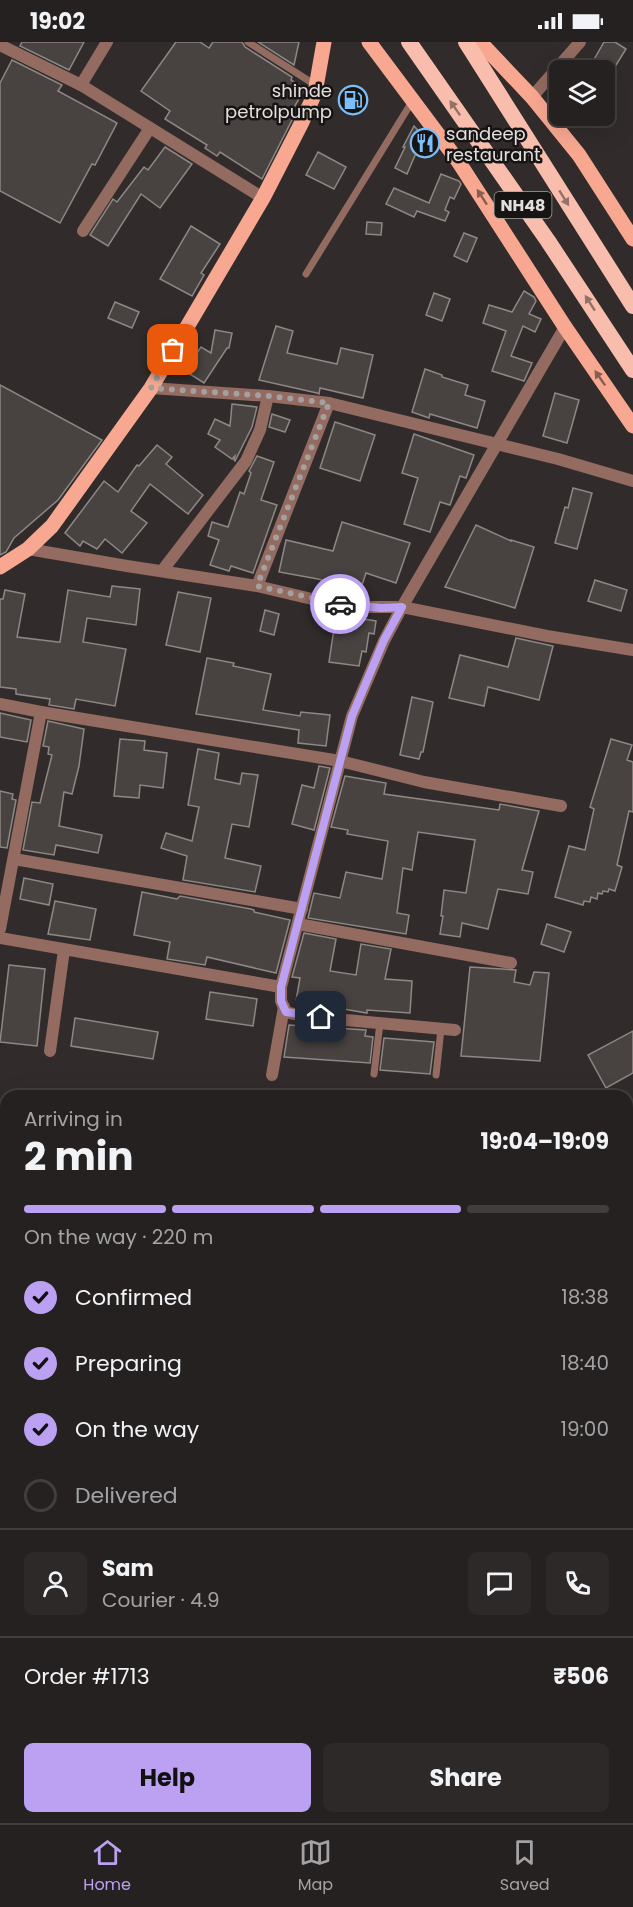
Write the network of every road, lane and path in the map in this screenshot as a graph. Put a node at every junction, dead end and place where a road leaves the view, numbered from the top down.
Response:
1 (106, 42) edge
2 (248, 42) edge
3 (324, 42) edge
4 (369, 42) edge
5 (409, 42) edge
6 (466, 42) edge
7 (480, 42) edge
8 (580, 42) edge
9 (0, 45) edge
10 (81, 85) junction
11 (317, 86) junction
12 (532, 97) junction
13 (413, 100) junction
14 (150, 128) junction
15 (263, 198) junction
16 (83, 231) dead end
17 (633, 239) edge
18 (306, 274) dead end
19 (633, 306) edge
20 (565, 327) junction
21 (633, 370) edge
22 (151, 388) junction
23 (268, 396) junction
24 (329, 403) junction
25 (633, 426) edge
26 (496, 444) junction
27 (633, 481) edge
28 (28, 549) junction
29 (0, 567) edge
30 (162, 571) junction
31 (257, 586) junction
32 (402, 607) junction
33 (633, 650) edge
34 (0, 704) edge
35 (41, 712) junction
36 (340, 761) junction
37 (561, 806) dead end
38 (14, 858) junction
39 (302, 909) junction
40 (298, 924) junction
41 (0, 929) edge
42 (0, 938) edge
43 (64, 950) junction
44 (512, 963) dead end
45 (281, 987) junction
46 (284, 1007) junction
47 (380, 1023) junction
48 (441, 1029) junction
49 (455, 1030) dead end
50 (50, 1051) dead end
51 (374, 1074) dead end
52 (272, 1075) dead end
53 (436, 1075) dead end

1 - 10 street
2 - 11 lane
3 - 11 main road
4 - 13 main road
21 -> 5 highway, NH48
6 -> 19 highway, NH48
7 - 12 main road
8 - 12 street
9 - 10 street
10 - 14 street
11 - 15 main road
12 - 17 main road
13 - 18 lane
20 -> 13 main road
14 - 15 street
14 - 16 street
15 - 22 main road
25 -> 20 main road
20 - 26 street
22 - 23 street
22 - 28 main road
23 - 24 street
23 - 30 street
24 - 26 street
24 - 31 street
26 - 27 street
26 - 32 street
28 - 29 main road
28 - 30 street
30 - 31 street
31 - 32 street
32 - 33 street
32 - 36 street
34 - 35 street
35 - 36 street
35 - 38 street
36 - 37 street
36 - 39 street
38 - 39 street
38 - 41 street
39 - 40 street
40 - 44 street
40 - 45 street
42 - 43 street
43 - 45 street
43 - 50 street
45 - 46 street
46 - 47 street
46 - 52 street
47 - 48 street
47 - 51 lane
48 - 49 street
48 - 53 lane

